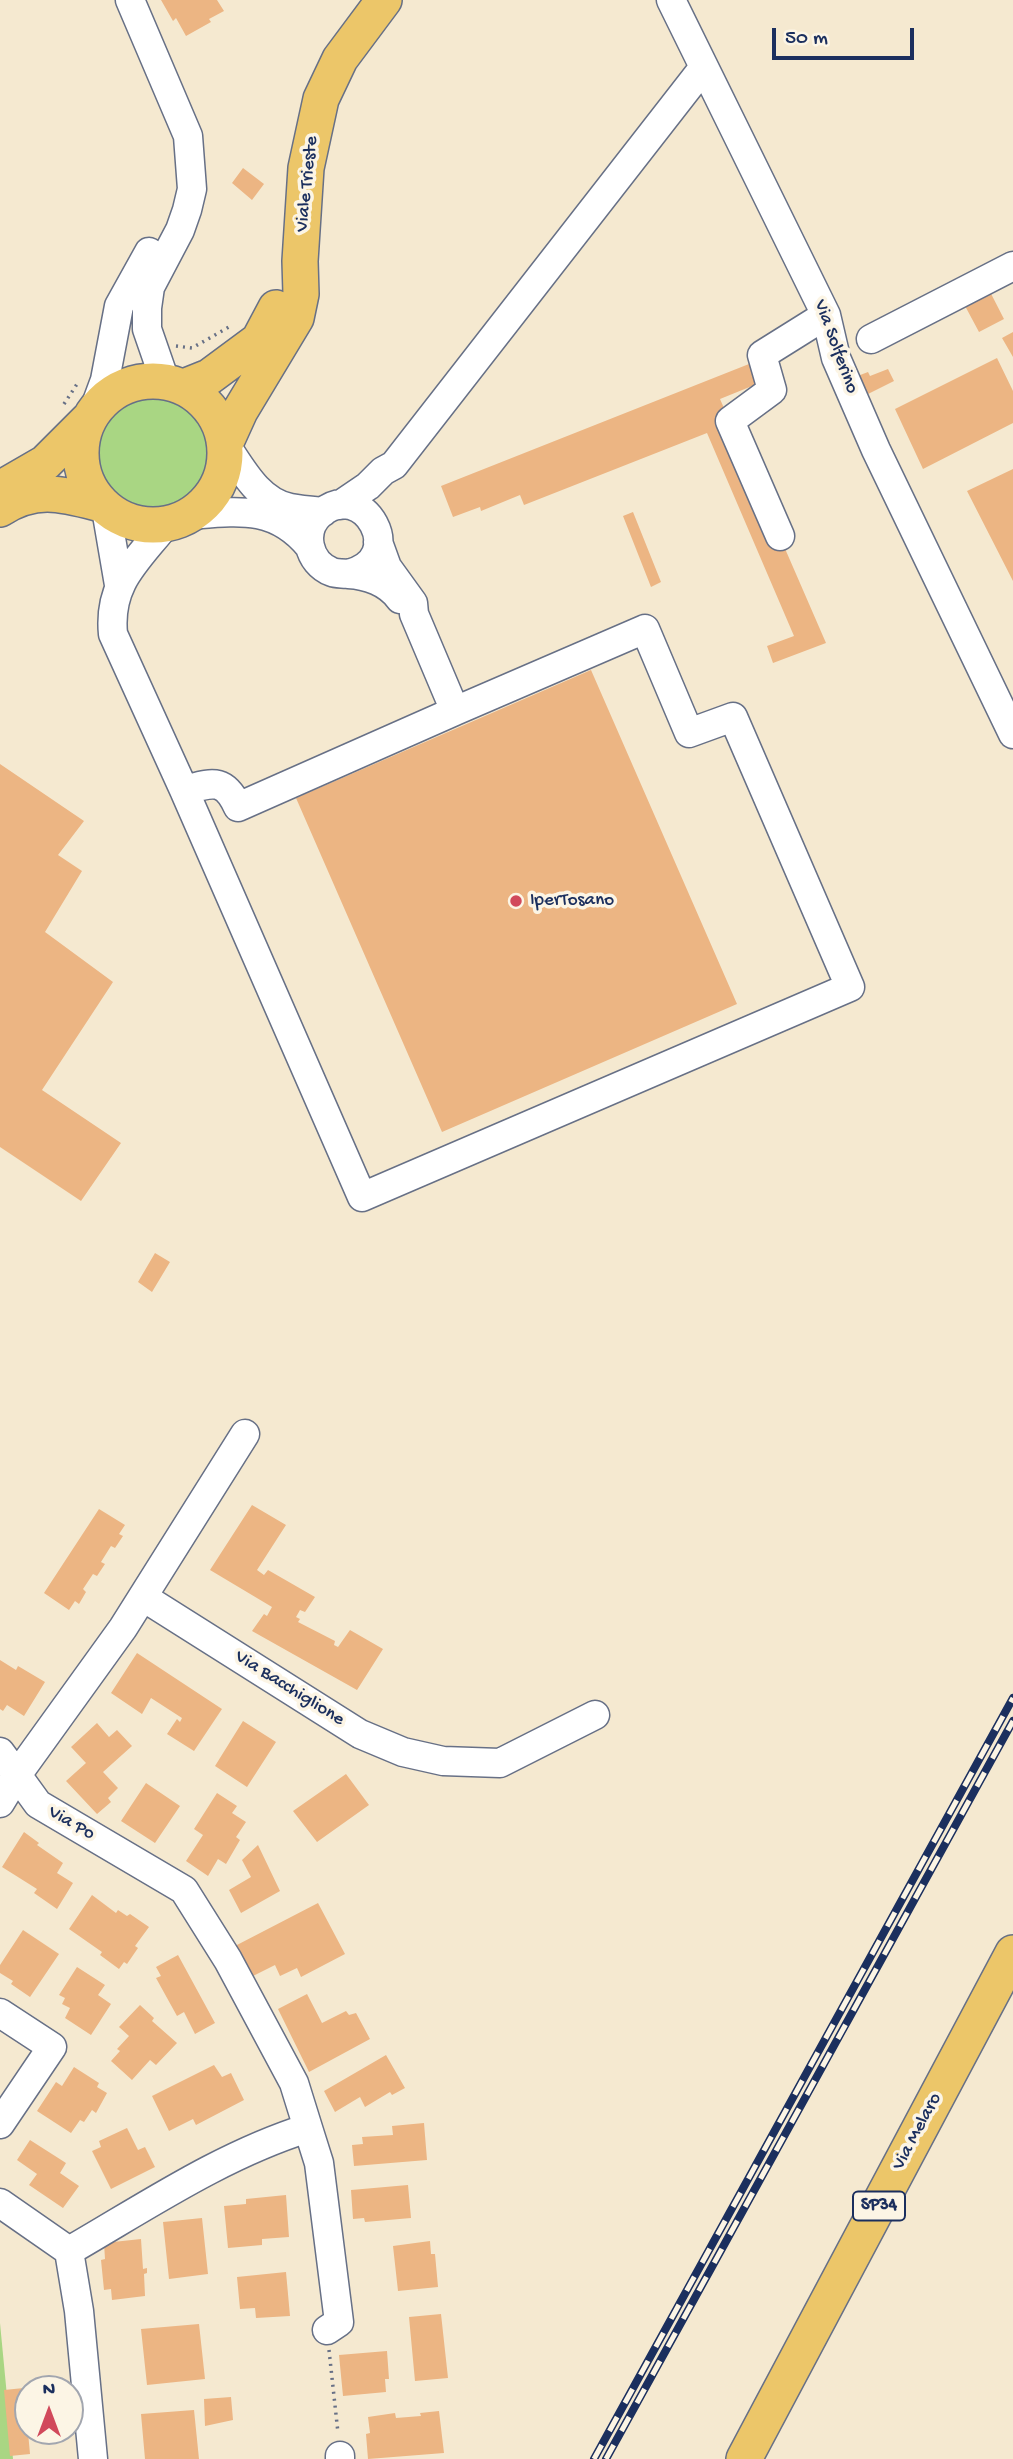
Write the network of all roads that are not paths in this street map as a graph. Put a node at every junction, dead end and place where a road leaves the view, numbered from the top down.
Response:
1 (130, 0) edge
2 (384, 0) edge
3 (671, 0) edge
4 (704, 67) junction
5 (188, 141) junction
6 (300, 261) junction
7 (1013, 266) edge
8 (826, 316) junction
9 (871, 340) dead end
10 (174, 384) junction
11 (91, 415) junction
12 (225, 444) junction
13 (394, 465) junction
14 (0, 489) edge
15 (103, 507) junction
16 (331, 508) junction
17 (0, 509) edge
18 (178, 520) junction
19 (375, 531) junction
20 (780, 536) dead end
21 (310, 547) junction
22 (348, 574) junction
23 (119, 585) junction
24 (414, 614) junction
25 (455, 711) junction
26 (1013, 734) edge
27 (184, 790) junction
28 (245, 1434) dead end
29 (143, 1597) junction
30 (595, 1715) dead end
31 (0, 1752) edge
32 (17, 1775) junction
33 (0, 1803) edge
34 (1013, 1953) edge
35 (0, 2013) edge
36 (0, 2124) edge
37 (308, 2128) junction
38 (2, 2210) edge
39 (69, 2251) junction
40 (327, 2330) road end
41 (93, 2459) edge
42 (744, 2459) edge

1 - 5 street
2 - 6 main road, Viale Trieste
3 - 4 street, Via Solferino
4 - 8 street, Via Solferino
4 - 13 street
5 - 10 street
5 - 11 street
6 - 10 main road, Viale Trieste
6 - 12 main road, Viale Trieste
7 - 9 street
8 - 20 street
8 - 26 street, Via Solferino
10 - 11 main road, Viale Trieste
10 - 12 main road
11 - 14 main road, Viale Trieste
11 - 15 main road
12 - 16 street
12 - 18 main road, Viale Trieste
13 - 16 street
13 - 19 street
15 - 17 main road
15 - 18 main road
15 - 23 street
16 - 19 street
16 - 21 street
18 - 21 street
18 - 23 street
19 - 22 street
19 - 24 street
21 - 22 street
22 - 24 street
23 - 27 street
24 - 25 street
25 - 27 street
25 - 27 street
28 - 29 street
29 - 30 street, Via Bacchiglione
29 - 32 street
31 - 32 street, Via Po
32 - 33 street
32 - 37 street, Via Po
34 - 42 main road, Via Melaro / SP34
35 - 36 street
37 - 39 street
37 - 40 street, Via Po
38 - 39 street
39 - 41 street

